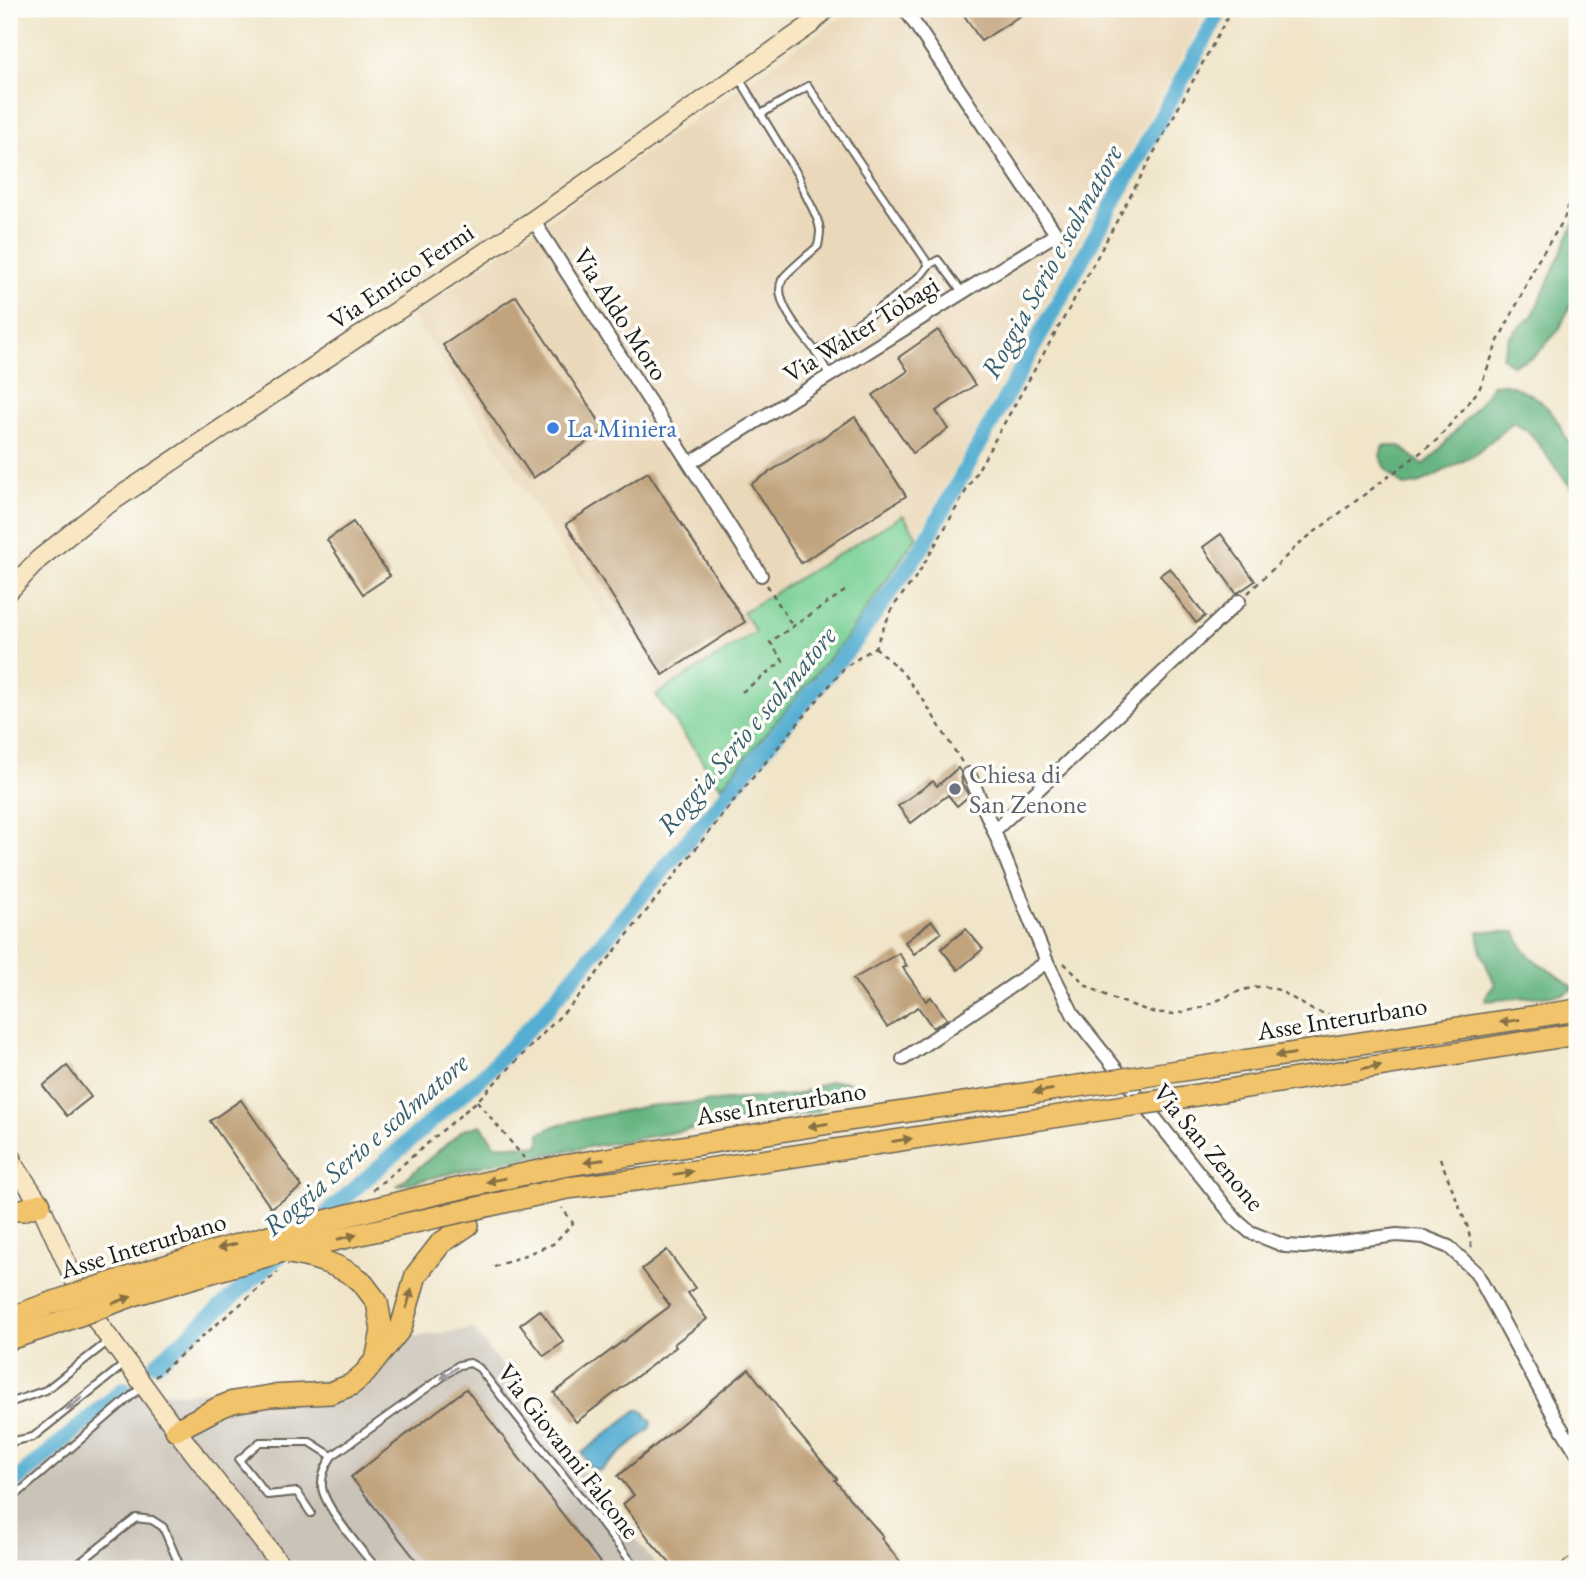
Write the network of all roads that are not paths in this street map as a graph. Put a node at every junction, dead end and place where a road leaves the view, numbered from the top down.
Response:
1 (827, 9) edge
2 (905, 9) edge
3 (738, 75) junction
4 (761, 114) junction
5 (533, 220) junction
6 (929, 265) junction
7 (963, 293) junction
8 (816, 352) junction
9 (830, 376) junction
10 (690, 463) junction
11 (761, 575) road end
12 (9, 592) edge
13 (1239, 601) road end
14 (969, 774) road end
15 (994, 831) junction
16 (1047, 962) junction
17 (1577, 1010) edge
18 (1577, 1034) edge
19 (904, 1059) dead end
20 (9, 1159) edge
21 (567, 1188) junction
22 (40, 1203) junction
23 (9, 1210) edge
24 (280, 1261) junction
25 (53, 1313) junction
26 (9, 1318) edge
27 (9, 1339) edge
28 (111, 1340) junction
29 (376, 1358) junction
30 (128, 1362) junction
31 (144, 1385) junction
32 (9, 1403) edge
33 (176, 1430) junction
34 (9, 1446) edge
35 (1577, 1453) edge
36 (332, 1456) junction
37 (9, 1501) edge
38 (311, 1513) dead end
39 (1577, 1564) edge
40 (72, 1569) edge
41 (180, 1569) edge
42 (284, 1569) edge
43 (376, 1569) edge
44 (636, 1569) edge
45 (1571, 1569) edge

1 - 3 street, Via Enrico Fermi
2 - 7 street, Via Walter Tobagi
3 - 4 lane
3 - 5 street, Via Enrico Fermi
4 - 6 lane
4 - 8 lane
5 - 10 street, Via Aldo Moro
5 - 12 street, Via Enrico Fermi
6 - 7 lane
6 - 8 lane
7 - 9 street, Via Walter Tobagi
8 - 9 lane
9 - 10 street, Via Walter Tobagi
10 - 11 street, Via Aldo Moro
13 - 15 street
14 - 15 street, Via San Zenone
15 - 16 street, Via San Zenone
16 - 19 street
16 - 35 street, Via San Zenone
17 -> 25 highway, Asse Interurbano, bridge
21 -> 18 highway, Asse Interurbano, bridge
20 - 22 street
24 -> 21 highway, Asse Interurbano, bridge
29 -> 21 highway, bridge
22 - 23 highway
22 - 28 street
25 -> 24 highway, Asse Interurbano, bridge
24 - 29 highway, bridge
25 - 26 highway, Asse Interurbano
25 - 27 highway, Asse Interurbano
28 - 30 street
28 - 32 lane
29 - 33 highway
30 - 31 street
30 -> 34 lane
31 - 33 street
31 - 37 lane
33 - 42 street
36 - 38 lane
36 - 43 lane
44 -> 36 lane, Via Giovanni Falcone
39 - 45 street
40 - 41 lane

